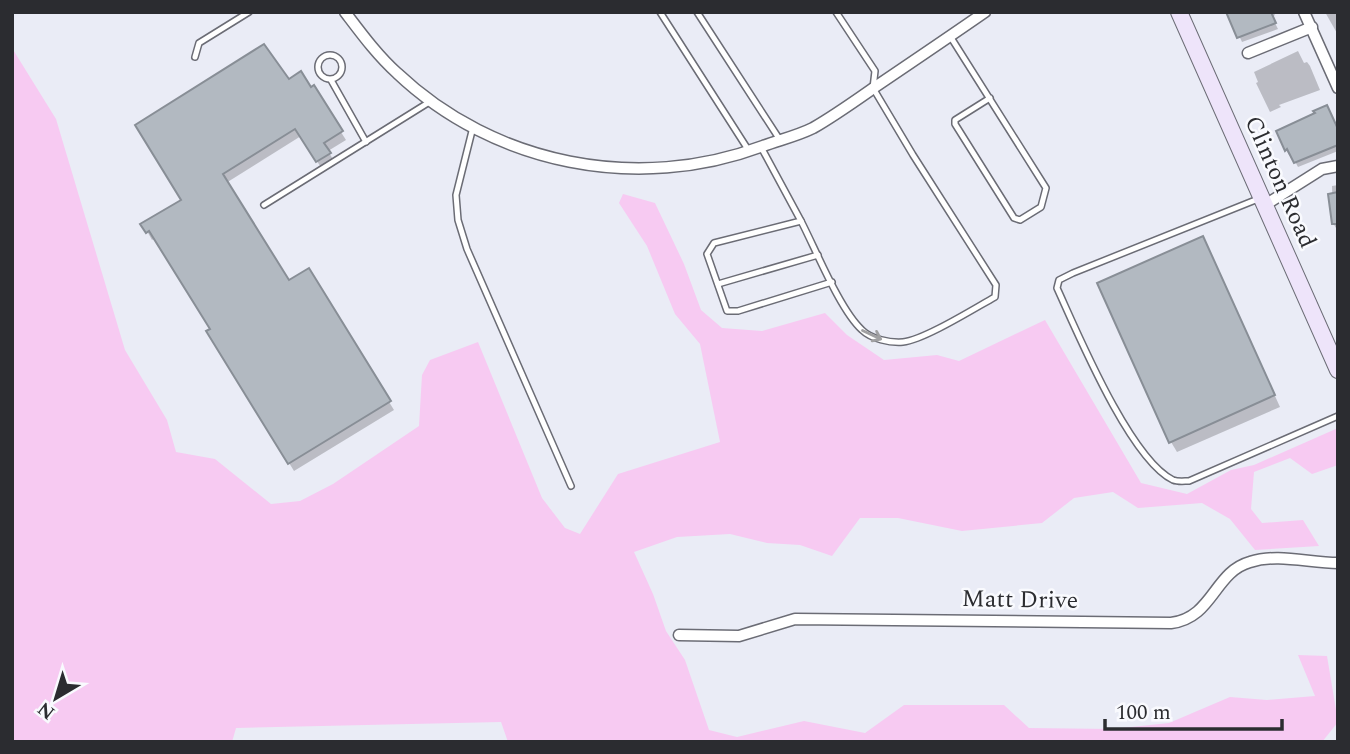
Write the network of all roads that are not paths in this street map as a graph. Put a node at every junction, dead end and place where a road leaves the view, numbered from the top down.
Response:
1 (248, 12) edge
2 (345, 12) edge
3 (660, 12) edge
4 (697, 12) edge
5 (836, 12) edge
6 (985, 12) edge
7 (1179, 12) edge
8 (1304, 12) edge
9 (1312, 27) junction
10 (950, 36) junction
11 (1248, 53) dead end
12 (195, 57) dead end
13 (331, 80) junction
14 (873, 88) junction
15 (1338, 88) edge
16 (990, 98) junction
17 (431, 101) junction
18 (473, 127) junction
19 (780, 140) junction
20 (366, 142) junction
21 (761, 147) junction
22 (749, 151) junction
23 (1338, 166) edge
24 (1263, 201) junction
25 (264, 205) dead end
26 (802, 221) junction
27 (818, 255) junction
28 (832, 282) junction
29 (718, 284) junction
30 (1338, 370) edge
31 (1338, 416) edge
32 (571, 486) dead end
33 (1338, 563) edge
34 (679, 635) dead end

1 - 12 lane
2 - 17 street
3 - 22 lane
4 - 19 lane
5 - 14 lane
6 - 10 street
7 - 24 street, Clinton Road
8 - 9 street
9 - 11 street
9 - 15 street
10 - 14 street
10 - 16 lane
13 - 13 lane
13 - 20 lane
14 - 19 street
28 -> 14 lane
16 - 16 lane
17 - 18 street
17 - 20 lane
18 - 22 street
18 - 32 lane
19 - 21 street
20 - 25 lane
21 - 22 street
21 - 26 lane
23 - 24 street
24 - 30 street, Clinton Road
24 - 31 lane
26 - 27 lane
26 - 29 lane
27 - 28 lane
27 - 29 lane
28 - 29 lane
33 - 34 street, Matt Drive

